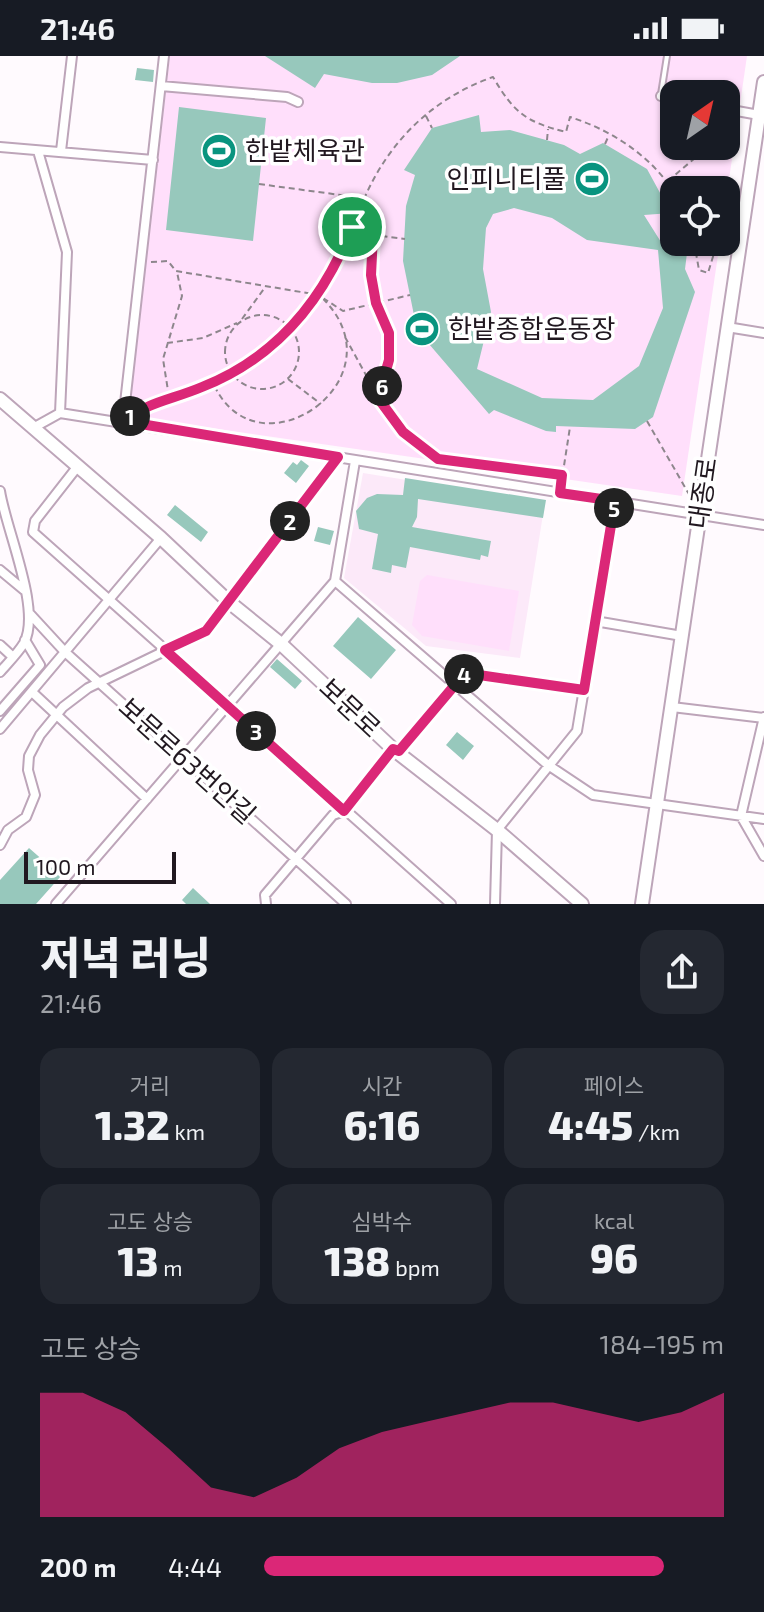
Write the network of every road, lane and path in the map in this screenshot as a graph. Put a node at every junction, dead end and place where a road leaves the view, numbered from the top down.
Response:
1 (72, 56) edge
2 (164, 56) edge
3 (667, 56) edge
4 (663, 80) edge
5 (764, 82) edge
6 (161, 86) junction
7 (298, 102) dead end
8 (740, 112) edge
9 (425, 115) junction
10 (759, 115) junction
11 (432, 128) dead end
12 (548, 128) junction
13 (610, 134) junction
14 (547, 140) dead end
15 (605, 144) dead end
16 (0, 147) edge
17 (38, 151) junction
18 (61, 151) junction
19 (153, 160) junction
20 (693, 160) edge
21 (662, 176) edge
22 (674, 176) edge
23 (259, 184) dead end
24 (364, 198) junction
25 (353, 224) junction
26 (373, 235) junction
27 (405, 239) dead end
28 (696, 256) edge
29 (713, 256) edge
30 (141, 262) junction
31 (176, 271) junction
32 (266, 286) junction
33 (319, 295) junction
34 (410, 295) dead end
35 (376, 303) junction
36 (242, 320) junction
37 (291, 327) junction
38 (727, 327) junction
39 (389, 333) junction
40 (764, 333) edge
41 (345, 336) junction
42 (166, 343) junction
43 (397, 350) dead end
44 (232, 373) junction
45 (287, 378) junction
46 (213, 383) junction
47 (170, 398) junction
48 (378, 398) junction
49 (0, 399) edge
50 (321, 404) junction
51 (60, 413) junction
52 (123, 421) junction
53 (647, 421) dead end
54 (570, 427) dead end
55 (33, 428) junction
56 (338, 457) junction
57 (355, 461) junction
58 (78, 466) junction
59 (562, 475) junction
60 (0, 491) edge
61 (560, 493) junction
62 (615, 501) junction
63 (700, 514) junction
64 (2, 521) edge
65 (764, 525) edge
66 (161, 538) junction
67 (0, 570) edge
68 (335, 581) junction
69 (26, 591) junction
70 (109, 600) junction
71 (229, 602) junction
72 (30, 614) junction
73 (595, 621) junction
74 (682, 636) junction
75 (25, 640) junction
76 (281, 644) junction
77 (0, 645) edge
78 (165, 650) junction
79 (65, 652) junction
80 (13, 657) junction
81 (0, 672) edge
82 (98, 682) junction
83 (454, 686) junction
84 (584, 690) junction
85 (32, 692) junction
86 (227, 705) junction
87 (672, 707) junction
88 (0, 711) edge
89 (56, 715) junction
90 (764, 718) edge
91 (0, 729) edge
92 (396, 750) junction
93 (183, 757) junction
94 (548, 765) junction
95 (147, 799) junction
96 (657, 805) junction
97 (344, 811) junction
98 (741, 816) junction
99 (764, 819) edge
100 (0, 822) edge
101 (8, 830) junction
102 (497, 830) junction
103 (0, 845) edge
104 (764, 856) edge
105 (296, 859) junction
106 (56, 904) edge
107 (266, 904) edge
108 (346, 904) edge
109 (451, 904) edge
110 (495, 904) edge
111 (582, 904) edge
112 (642, 904) edge

1 - 18 street
2 - 6 street
3 - 4 lane
5 - 10 main road, 대종로
6 - 7 street
6 - 19 street
8 - 10 street
9 - 11 path
9 - 12 path
9 - 24 path
10 - 38 main road, 대종로
12 - 13 path
12 - 14 path
13 - 15 path
13 - 21 path
16 - 17 street
17 - 18 street
17 - 51 street
18 - 19 street
19 - 30 street
20 - 22 path
23 - 24 path
24 - 25 path
25 - 26 path
25 - 33 path
26 - 27 path
26 - 35 path
28 - 29 path
30 - 31 path
30 - 52 street
31 - 32 path
31 - 42 path
32 - 33 path
32 - 36 path
33 - 35 path
33 - 37 path
33 - 41 path
34 - 35 path
35 - 39 path
36 - 37 path
36 - 42 path
36 - 44 path
37 - 44 path
37 - 45 path
38 - 40 street
38 - 63 main road, 대종로
39 - 43 path
39 - 48 path
41 - 48 path
41 - 50 path
42 - 47 path
44 - 45 path
44 - 46 path
45 - 50 path
46 - 47 path
46 - 50 path
47 - 52 path
48 - 59 path
49 - 55 main road, 보문로
51 - 52 street
51 - 55 street
52 - 56 street
53 - 63 path
54 - 59 path
55 - 58 main road, 보문로
56 - 57 street
56 - 71 street
57 - 61 street
57 - 68 street
58 - 66 main road, 보문로
58 - 70 street
59 - 61 path
60 - 64 street
61 - 62 street
62 - 63 street
62 - 73 street
63 - 65 street
63 - 74 main road, 대종로
64 - 69 street
66 - 70 street
66 - 71 main road, 보문로
67 - 69 street
68 - 76 street
68 - 83 street
69 - 72 street
70 - 78 street
70 - 79 street
71 - 76 main road, 보문로
71 - 78 street
72 - 75 street
72 - 79 street, 보문로63번안길
73 - 74 street
73 - 84 street
74 - 87 main road, 대종로
75 - 80 street
75 - 88 street
76 - 86 street
76 - 92 main road, 보문로
77 - 80 street
78 - 82 street
78 - 86 street
79 - 82 street, 보문로63번안길
79 - 85 street
80 - 81 street
82 - 89 street
82 - 93 street, 보문로63번안길
83 - 84 street
83 - 92 street
83 - 94 street
84 - 94 street
85 - 89 street
85 - 91 street
86 - 93 street
86 - 97 street
87 - 90 street
87 - 96 main road, 대종로
89 - 95 street
89 - 101 street
90 - 98 street
92 - 97 street
92 - 102 main road, 보문로
93 - 95 street
93 - 105 street, 보문로63번안길
94 - 96 street
94 - 102 street
95 - 106 street
96 - 98 street
96 - 112 main road, 대종로
97 - 105 street
97 - 109 street
98 - 99 street
98 - 104 street
100 - 101 street
101 - 103 street
102 - 110 street
102 - 111 main road, 보문로
105 - 107 street
105 - 108 street, 보문로63번안길

